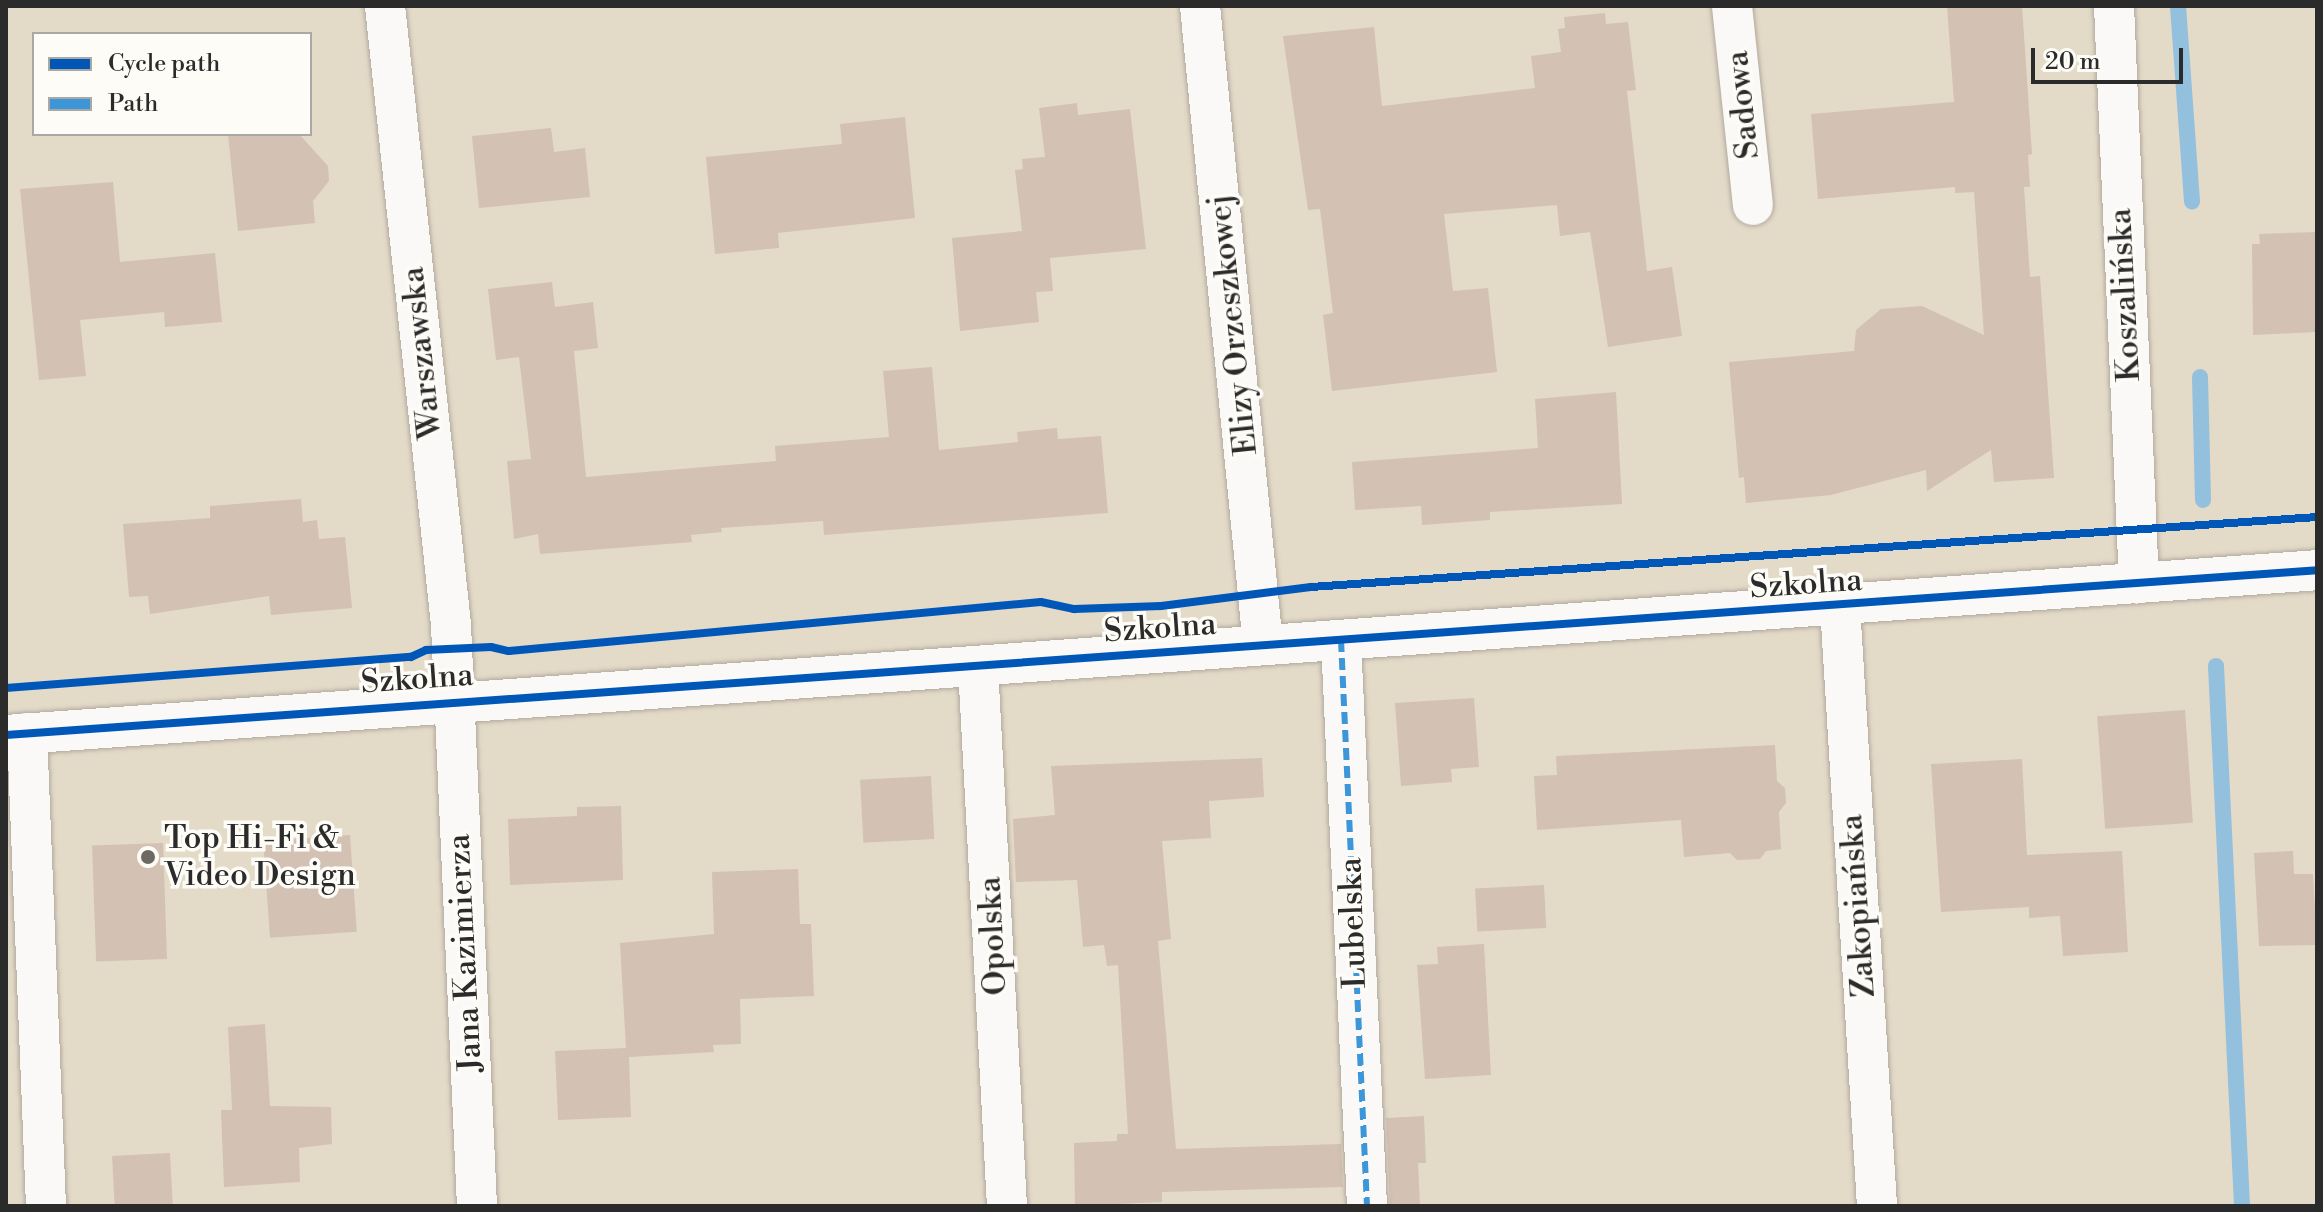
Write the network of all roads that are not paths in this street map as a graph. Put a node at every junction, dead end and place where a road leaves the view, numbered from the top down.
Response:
1 (385, 6) edge
2 (1200, 6) edge
3 (1732, 6) edge
4 (2114, 6) edge
5 (1753, 205) dead end
6 (2317, 570) edge
7 (2139, 583) junction
8 (1840, 606) junction
9 (1341, 640) junction
10 (1263, 645) junction
11 (978, 666) junction
12 (452, 700) junction
13 (17, 734) edge
14 (46, 1206) edge
15 (477, 1206) edge
16 (1007, 1206) edge
17 (1367, 1206) edge
18 (1877, 1206) edge

1 - 12 street, Warszawska
2 - 10 street, Elizy Orzeszkowej
3 - 5 street, Sadowa
4 - 7 street, Koszalińska
6 - 7 street, Szkolna
7 - 8 street, Szkolna
8 - 9 street, Szkolna
8 - 18 street, Zakopiańska
9 - 10 street, Szkolna
9 - 17 street, Lubelska
10 - 11 street, Szkolna
11 - 12 street, Szkolna
11 - 16 street, Opolska
12 - 13 street, Szkolna
12 - 15 street, Jana Kazimierza
13 - 14 street

